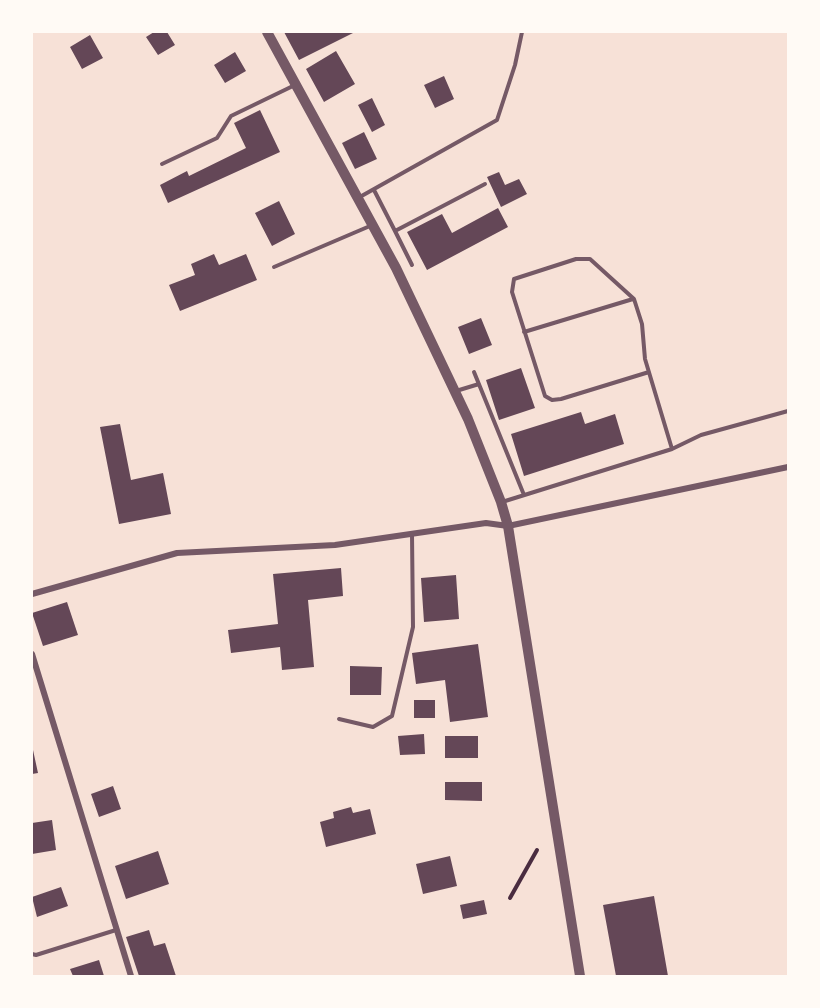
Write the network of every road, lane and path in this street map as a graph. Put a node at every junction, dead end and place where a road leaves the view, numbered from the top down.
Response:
1 (267, 32) edge
2 (522, 32) edge
3 (296, 85) junction
4 (162, 164) dead end
5 (484, 184) dead end
6 (374, 190) junction
7 (357, 198) junction
8 (372, 225) junction
9 (395, 231) junction
10 (412, 265) dead end
11 (274, 267) dead end
12 (634, 299) junction
13 (524, 332) junction
14 (474, 372) dead end
15 (648, 372) junction
16 (479, 384) junction
17 (455, 392) junction
18 (789, 411) edge
19 (672, 450) junction
20 (789, 467) edge
21 (524, 495) junction
22 (501, 502) junction
23 (508, 526) junction
24 (412, 534) junction
25 (32, 594) edge
26 (32, 654) edge
27 (339, 719) dead end
28 (537, 850) dead end
29 (510, 897) dead end
30 (116, 930) junction
31 (32, 954) edge
32 (131, 976) edge
33 (580, 976) edge

1 - 3 street
2 - 6 lane
3 - 4 lane
3 - 7 street
5 - 9 lane
6 - 7 lane
6 - 9 lane
7 - 8 street
8 - 11 lane
8 - 17 street
9 - 10 lane
12 - 13 lane
12 - 13 lane
12 - 15 lane
13 - 15 lane
14 - 16 lane
15 - 19 lane
16 - 17 lane
16 - 21 lane
17 - 22 street
18 - 19 lane
19 - 21 lane
20 - 23 street
21 - 22 lane
22 - 23 street
23 - 24 street
23 - 33 street
24 - 25 street
24 - 27 lane
26 - 30 street
28 - 29 path
30 - 31 lane
30 - 32 street

